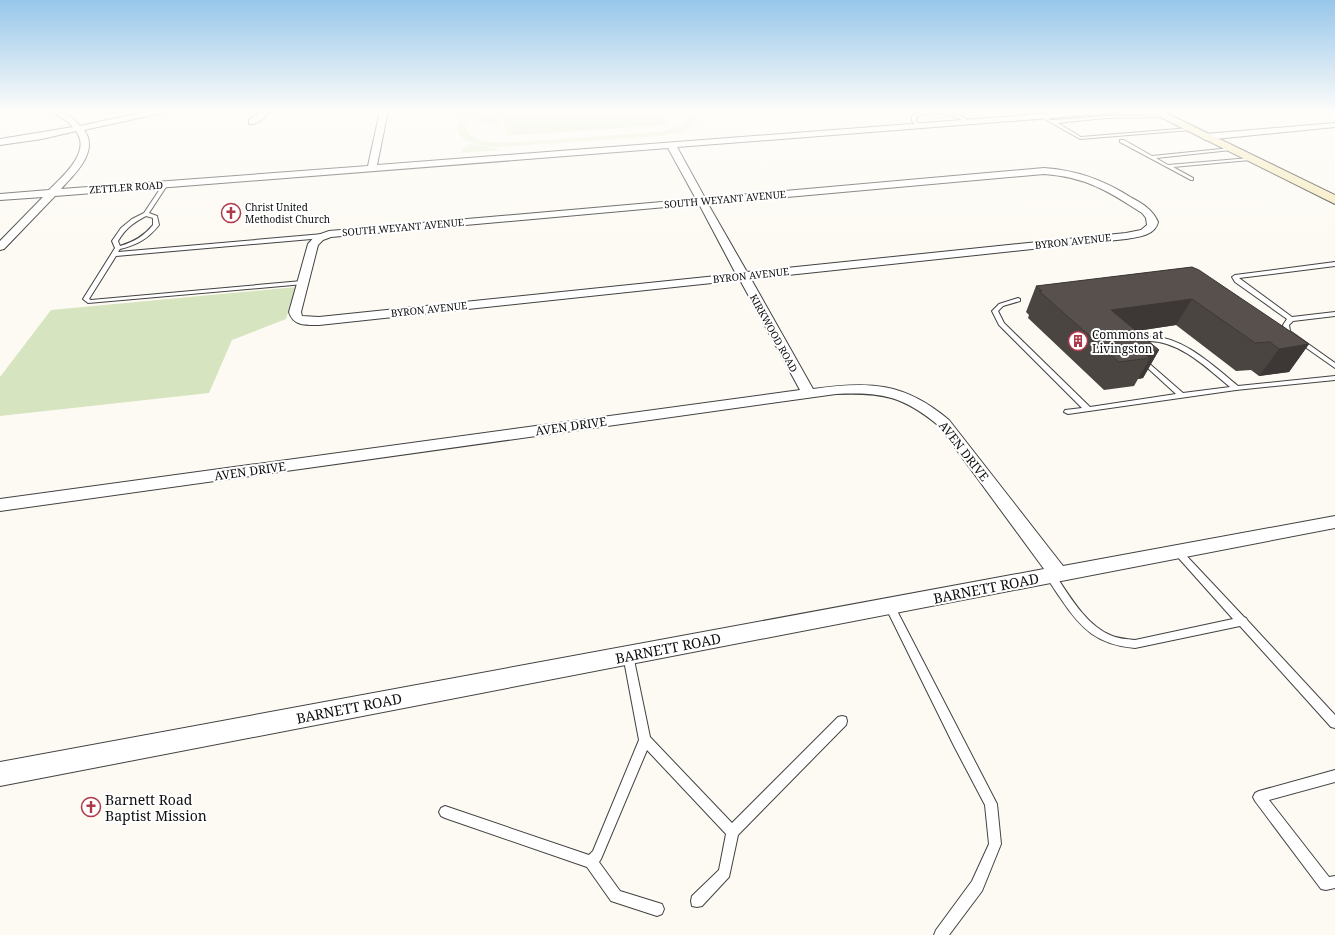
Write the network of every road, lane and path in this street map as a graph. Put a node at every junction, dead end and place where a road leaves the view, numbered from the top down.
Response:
1 (83, 155) edge
2 (375, 155) edge
3 (546, 155) edge
4 (676, 155) edge
5 (1169, 155) edge
6 (1212, 155) edge
7 (1242, 155) edge
8 (1150, 156) joint
9 (1250, 159) junction
10 (1226, 161) junction
11 (1168, 166) junction
12 (372, 168) junction
13 (1191, 179) dead end
14 (166, 184) junction
15 (51, 193) junction
16 (1122, 196) joint
17 (0, 197) edge
18 (1335, 200) edge
19 (702, 201) junction
20 (146, 214) junction
21 (323, 236) junction
22 (0, 247) edge
23 (116, 251) junction
24 (1335, 264) edge
25 (742, 276) junction
26 (302, 283) junction
27 (1018, 300) dead end
28 (1335, 314) edge
29 (1291, 319) junction
30 (1335, 366) edge
31 (1335, 378) edge
32 (1236, 388) junction
33 (809, 394) junction
34 (1182, 396) junction
35 (1088, 409) junction
36 (1068, 412) dead end
37 (0, 505) edge
38 (1335, 522) edge
39 (1178, 552) junction
40 (1055, 575) junction
41 (890, 606) junction
42 (1243, 621) junction
43 (628, 655) junction
44 (842, 721) dead end
45 (1335, 723) edge
46 (645, 740) junction
47 (0, 774) edge
48 (1335, 776) edge
49 (445, 812) dead end
50 (732, 832) junction
51 (591, 862) junction
52 (1335, 882) edge
53 (697, 901) dead end
54 (657, 909) dead end
55 (941, 935) edge

1 - 15 street
2 - 12 street
3 - 12 street, ZETTLER ROAD
4 - 19 street, KIRKWOOD ROAD
5 - 8 lane
6 - 10 lane
7 - 9 main road
8 - 11 lane
9 - 10 lane
9 - 18 main road
10 - 11 lane
11 - 13 lane
12 - 14 street, ZETTLER ROAD
14 - 15 street, ZETTLER ROAD
14 - 20 lane
15 - 17 street, ZETTLER ROAD
15 - 22 street
16 - 19 street, SOUTH WEYANT AVENUE
16 - 25 street, BYRON AVENUE
19 - 21 street, SOUTH WEYANT AVENUE
19 - 25 street, KIRKWOOD ROAD
20 - 23 lane
20 - 23 lane
21 - 23 lane
21 - 26 street
23 - 26 lane
24 - 29 lane
25 - 26 street, BYRON AVENUE
25 - 33 street, KIRKWOOD ROAD
27 - 35 lane
28 - 29 lane
29 - 30 lane
31 - 32 lane
32 - 34 lane
32 - 34 lane
33 - 37 street, AVEN DRIVE
33 - 40 street, AVEN DRIVE
34 - 35 lane
35 - 36 lane
38 - 39 street, BARNETT ROAD
39 - 40 street, BARNETT ROAD
39 - 42 lane
40 - 41 street, BARNETT ROAD
40 - 42 lane
41 - 43 street, BARNETT ROAD
41 - 55 lane
42 - 45 lane
43 - 46 lane
43 - 47 street, BARNETT ROAD
44 - 50 lane
46 - 50 lane
46 - 51 lane
48 - 52 lane
49 - 51 lane
50 - 53 lane
51 - 54 lane

